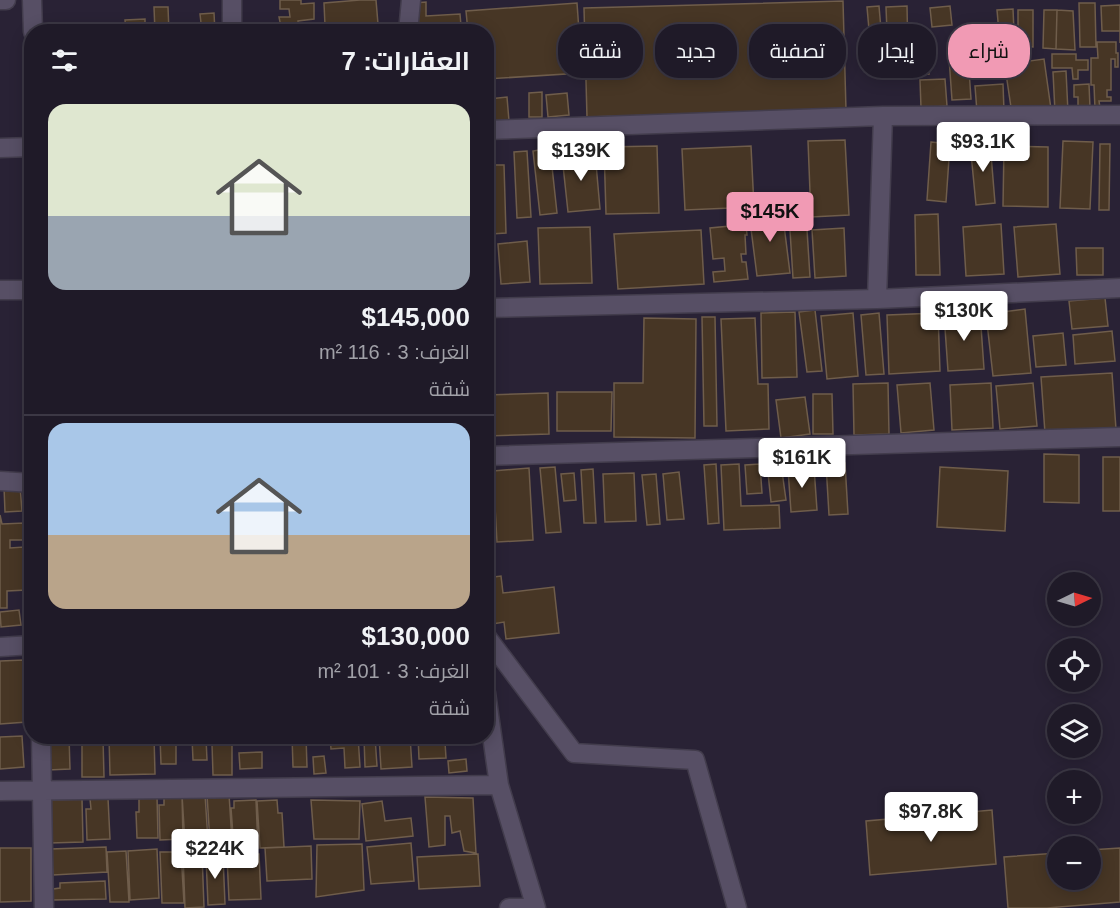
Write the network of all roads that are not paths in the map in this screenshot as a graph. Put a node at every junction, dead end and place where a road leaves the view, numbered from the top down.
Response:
1 (0, 0) edge
2 (6, 0) edge
3 (32, 0) edge
4 (232, 0) edge
5 (411, 0) edge
6 (33, 24) edge
7 (232, 24) edge
8 (409, 24) edge
9 (883, 116) junction
10 (1120, 116) edge
11 (494, 130) edge
12 (24, 147) edge
13 (0, 148) edge
14 (1120, 288) edge
15 (0, 290) edge
16 (24, 290) edge
17 (877, 299) junction
18 (494, 308) edge
19 (1120, 437) edge
20 (494, 456) edge
21 (0, 481) edge
22 (24, 482) edge
23 (24, 645) edge
24 (0, 646) edge
25 (494, 647) edge
26 (41, 744) edge
27 (493, 744) edge
28 (499, 784) junction
29 (42, 790) junction
30 (0, 791) edge
31 (44, 908) edge
32 (509, 908) edge
33 (536, 908) edge
34 (737, 908) edge

1 - 2 street
3 - 6 street
4 - 7 street
5 - 8 street
9 - 10 street
9 - 11 street
9 - 17 street
12 - 13 street
14 - 17 street
15 - 16 street
17 - 18 street
19 - 20 street
21 - 22 street
23 - 24 street
25 - 34 street
26 - 29 street
27 - 28 street
28 - 29 street
28 - 33 street
29 - 30 street
29 - 31 street
32 - 33 street

